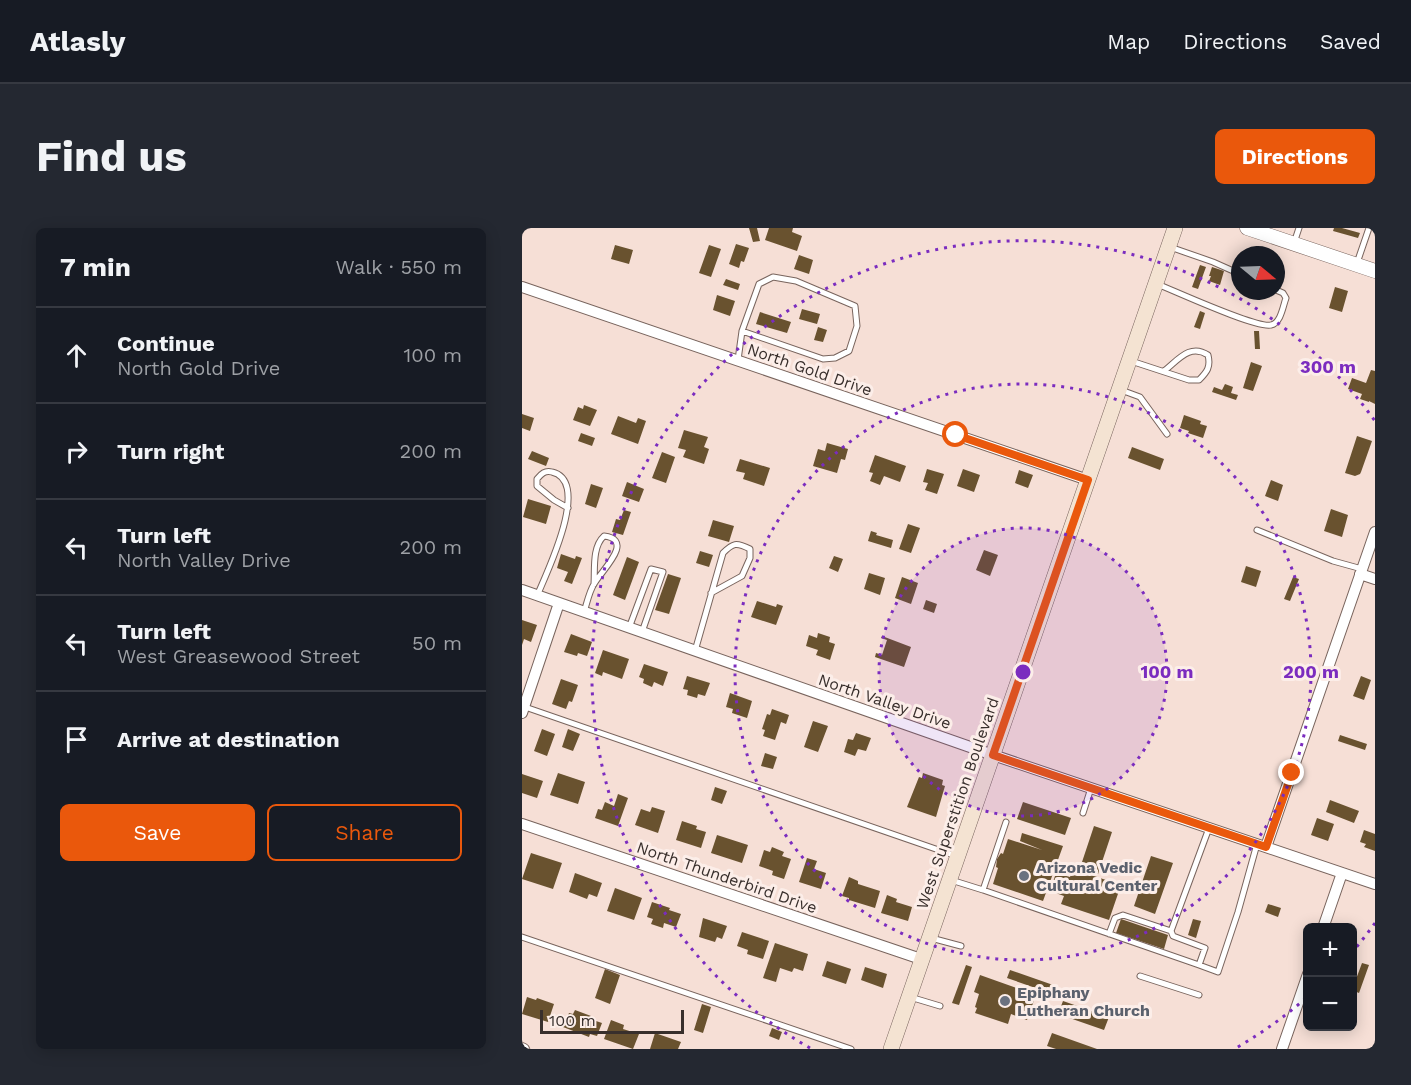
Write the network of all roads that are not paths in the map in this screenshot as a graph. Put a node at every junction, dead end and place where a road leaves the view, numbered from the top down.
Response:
1 (1175, 228) edge
2 (1247, 228) edge
3 (1299, 228) edge
4 (1369, 228) edge
5 (1294, 244) junction
6 (1168, 247) junction
7 (1356, 265) junction
8 (1231, 270) edge
9 (1375, 271) edge
10 (1156, 283) junction
11 (522, 287) edge
12 (1285, 296) edge
13 (742, 331) junction
14 (738, 360) junction
15 (1129, 361) junction
16 (1164, 372) junction
17 (1119, 390) junction
18 (1167, 434) dead end
19 (1088, 480) junction
20 (568, 508) junction
21 (1257, 530) dead end
22 (1375, 532) edge
23 (1361, 571) junction
24 (1375, 579) edge
25 (594, 584) junction
26 (522, 590) edge
27 (711, 593) junction
28 (537, 596) junction
29 (559, 603) junction
30 (584, 612) junction
31 (629, 628) junction
32 (642, 632) junction
33 (695, 651) junction
34 (523, 709) edge
35 (993, 755) junction
36 (1091, 788) junction
37 (1083, 813) dead end
38 (1006, 822) dead end
39 (522, 824) edge
40 (1209, 828) junction
41 (1262, 846) junction
42 (957, 856) junction
43 (1341, 873) junction
44 (949, 879) junction
45 (1375, 884) edge
46 (983, 890) junction
47 (1324, 923) edge
48 (1171, 931) junction
49 (1109, 934) junction
50 (522, 937) edge
51 (929, 937) junction
52 (961, 946) dead end
53 (921, 959) junction
54 (1199, 965) junction
55 (1140, 976) dead end
56 (1307, 977) edge
57 (1199, 995) dead end
58 (909, 996) junction
59 (940, 1006) dead end
60 (851, 1049) edge
61 (891, 1049) edge
62 (1282, 1049) edge

1 - 6 main road, West Superstition Boulevard
2 - 5 street
3 - 5 lane
4 - 7 lane
5 - 7 street
6 - 8 lane
6 - 10 main road, West Superstition Boulevard
7 - 9 street
10 - 12 lane
10 - 15 main road, West Superstition Boulevard
11 - 14 street, North Gold Drive
13 - 13 lane
13 - 14 lane
14 - 19 street, North Gold Drive
15 - 16 lane
15 - 17 main road, West Superstition Boulevard
16 - 16 lane
17 - 18 lane
17 - 19 main road, West Superstition Boulevard
19 - 35 main road, West Superstition Boulevard
20 - 20 lane
20 - 28 lane
21 - 23 lane
22 - 23 street
23 - 24 street
23 - 41 street
25 - 25 lane
25 - 30 lane
26 - 28 street, North Valley Drive
27 - 27 lane
27 - 33 lane
28 - 29 street, North Valley Drive
29 - 30 street, North Valley Drive
29 - 34 street
30 - 31 street, North Valley Drive
31 - 32 street, North Valley Drive
31 - 32 lane
32 - 33 street, North Valley Drive
33 - 35 street, North Valley Drive
34 - 42 lane
35 - 36 street, North Valley Drive
35 - 42 main road, West Superstition Boulevard
36 - 37 lane
36 - 40 street, North Valley Drive
38 - 46 lane
39 - 53 street, North Thunderbird Drive
40 - 41 street, North Valley Drive
40 - 48 lane
41 - 43 street, North Valley Drive
41 - 54 lane
42 - 44 main road, West Superstition Boulevard
43 - 45 street, North Valley Drive
43 - 47 street
44 - 46 lane
44 - 51 main road, West Superstition Boulevard
46 - 49 lane
48 - 49 lane
48 - 54 lane
49 - 54 lane
50 - 60 lane
51 - 52 lane
51 - 53 main road, West Superstition Boulevard
53 - 58 main road, West Superstition Boulevard
55 - 57 lane
56 - 62 street
58 - 59 lane
58 - 61 main road, West Superstition Boulevard

